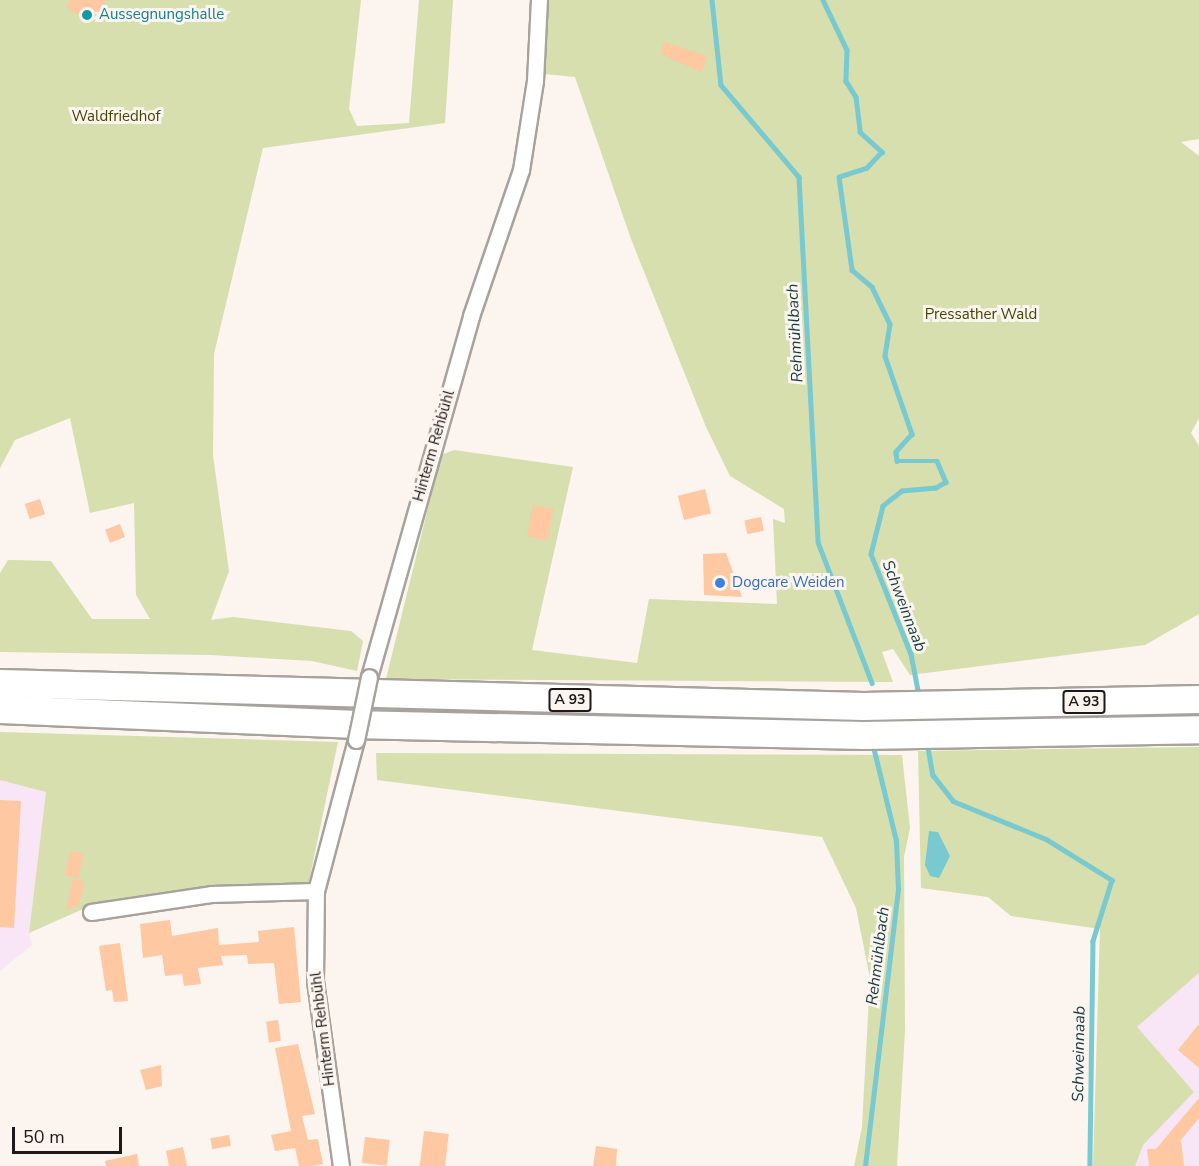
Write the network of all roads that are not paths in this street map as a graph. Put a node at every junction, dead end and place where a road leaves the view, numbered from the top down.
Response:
1 (539, 0) edge
2 (0, 683) edge
3 (1199, 699) edge
4 (0, 709) edge
5 (1199, 729) edge
6 (316, 891) junction
7 (91, 912) dead end
8 (340, 1166) edge

1 - 6 street, Hinterm Rehbühl, bridge
2 - 3 highway, A 93
4 - 5 highway, A 93
6 - 7 street
6 - 8 street, Hinterm Rehbühl

